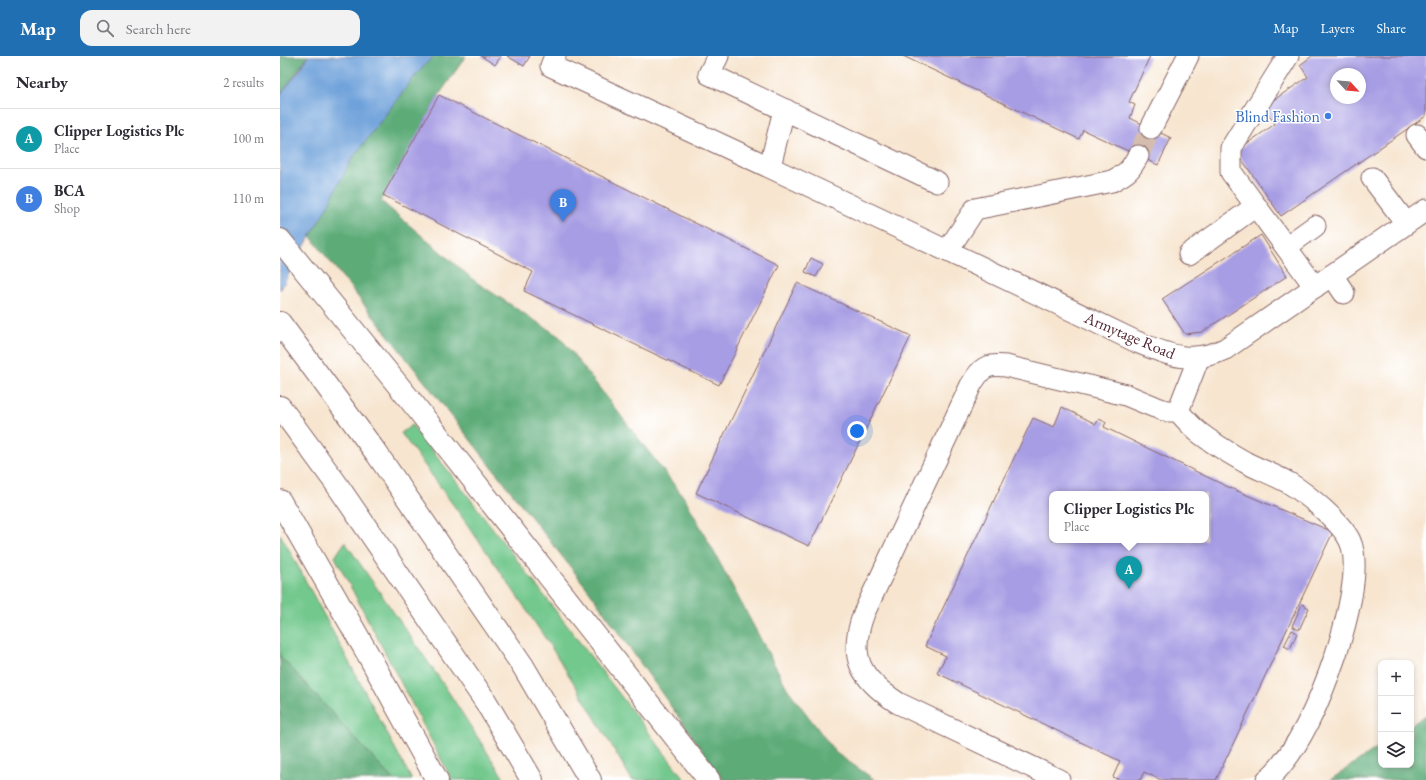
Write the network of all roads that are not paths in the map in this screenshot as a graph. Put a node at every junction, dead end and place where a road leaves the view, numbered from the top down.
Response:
1 (555, 56) edge
2 (718, 56) edge
3 (1188, 56) edge
4 (1288, 56) edge
5 (786, 110) junction
6 (1152, 128) tunnel mouth
7 (1138, 156) tunnel mouth
8 (770, 166) junction
9 (1372, 178) dead end
10 (937, 182) dead end
11 (1256, 206) junction
12 (1426, 210) edge
13 (1406, 224) junction
14 (1315, 226) dead end
15 (280, 240) edge
16 (1286, 247) junction
17 (948, 250) junction
18 (1189, 254) dead end
19 (1332, 275) junction
20 (1315, 287) junction
21 (1344, 293) dead end
22 (280, 323) edge
23 (1199, 357) junction
24 (280, 407) edge
25 (1178, 411) junction
26 (285, 510) edge
27 (437, 780) edge
28 (532, 780) edge
29 (590, 780) edge
30 (709, 780) edge
31 (1059, 780) edge
32 (1267, 780) edge

1 - 8 street, Armytage Road
2 - 5 street
3 - 6 street
4 - 11 street
5 - 8 street
5 - 10 street
7 - 17 street
8 - 17 street, Armytage Road
9 - 13 street
11 - 16 street
11 - 18 street
12 - 13 street, Armytage Road
13 - 19 street, Armytage Road
14 - 16 street
15 - 30 highway
16 - 20 street
17 - 23 street, Armytage Road
19 - 20 street, Armytage Road
19 - 21 street
20 - 23 street, Armytage Road
22 - 29 highway
23 - 25 street
24 - 28 highway
25 - 31 street
25 - 32 street
26 - 27 highway

